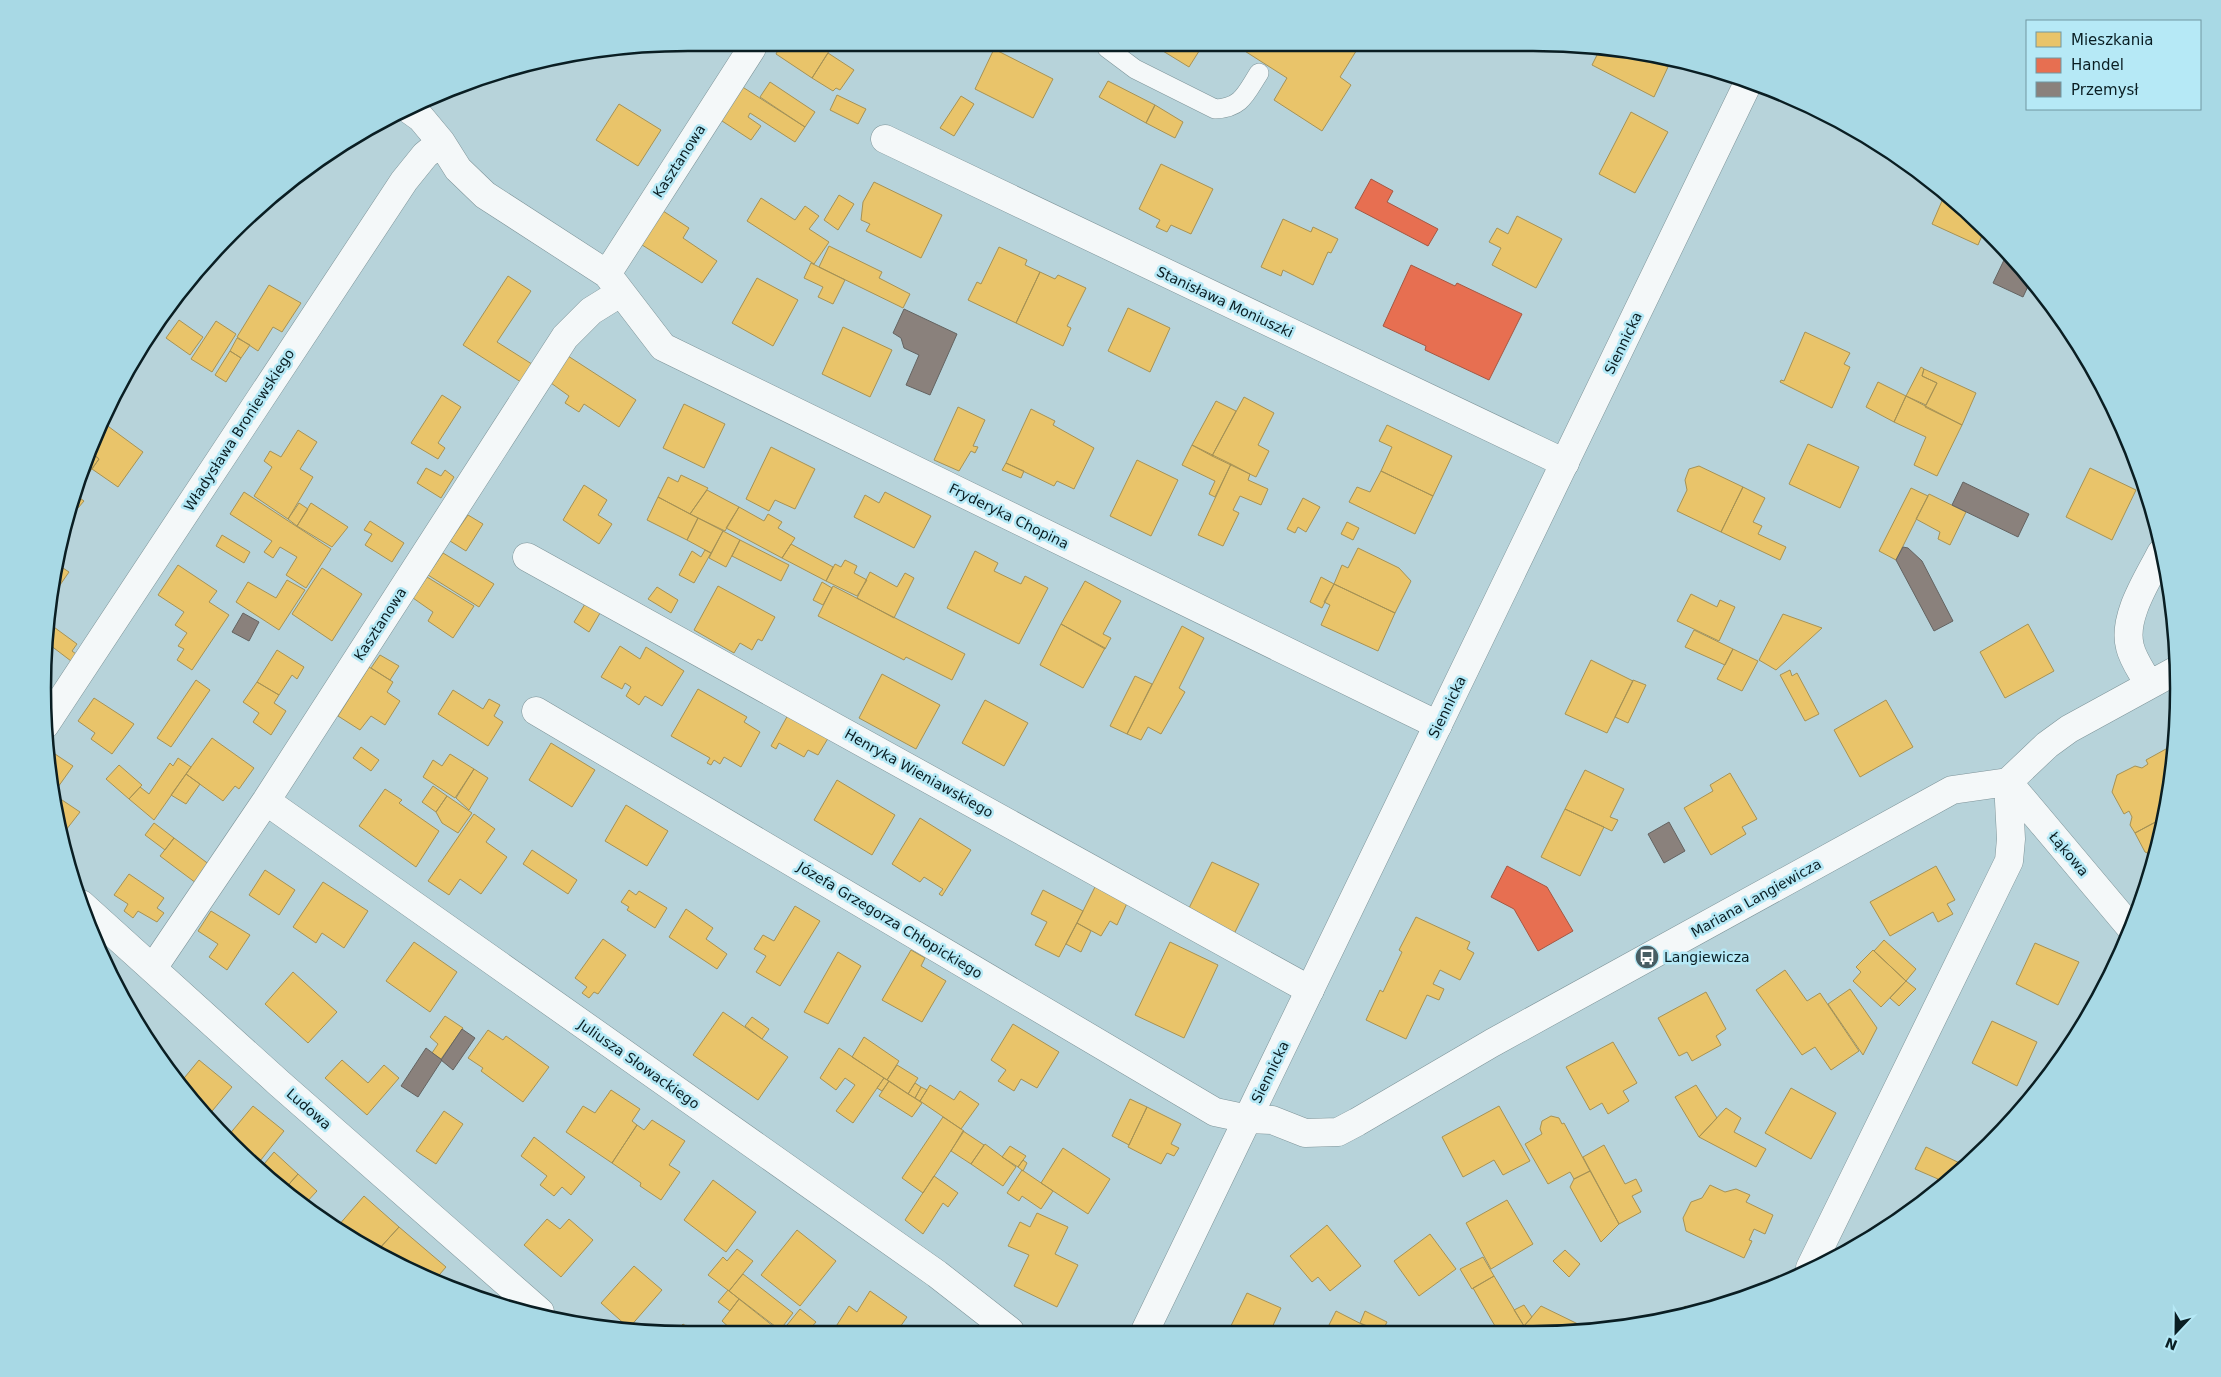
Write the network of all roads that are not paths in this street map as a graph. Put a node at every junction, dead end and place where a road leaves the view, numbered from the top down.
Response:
1 (750, 51) edge
2 (1111, 51) edge
3 (1259, 73) dead end
4 (1745, 88) edge
5 (414, 114) edge
6 (885, 139) dead end
7 (441, 142) junction
8 (613, 284) junction
9 (1565, 463) junction
10 (527, 556) dead end
11 (2157, 561) edge
12 (2169, 674) edge
13 (2149, 685) junction
14 (536, 710) dead end
15 (52, 714) edge
16 (1438, 725) junction
17 (2008, 782) junction
18 (266, 801) junction
19 (94, 916) edge
20 (2125, 921) edge
21 (153, 968) junction
22 (1310, 990) junction
23 (1248, 1119) junction
24 (1814, 1260) edge
25 (534, 1306) edge
26 (1004, 1326) edge
27 (1147, 1326) edge

1 - 8 street, Kasztanowa
2 - 3 lane
4 - 9 street, Siennicka
5 - 7 street, Fryderyka Chopina
6 - 9 street, Stanisława Moniuszki
7 - 8 street, Fryderyka Chopina
7 - 15 street, Władysława Broniewskiego
8 - 16 street, Fryderyka Chopina
8 - 18 street, Kasztanowa
9 - 16 street, Siennicka
10 - 22 street, Henryka Wieniawskiego
11 - 13 street
12 - 13 street
13 - 17 street
14 - 23 street, Józefa Grzegorza Chłopickiego
16 - 22 street, Siennicka
17 - 20 street, Łąkowa
17 - 23 street, Mariana Langiewicza
17 - 24 street
18 - 21 street, Kasztanowa
18 - 26 street, Juliusza Słowackiego
19 - 21 street, Ludowa
21 - 25 street, Ludowa
22 - 23 street, Siennicka
23 - 27 street, Siennicka

